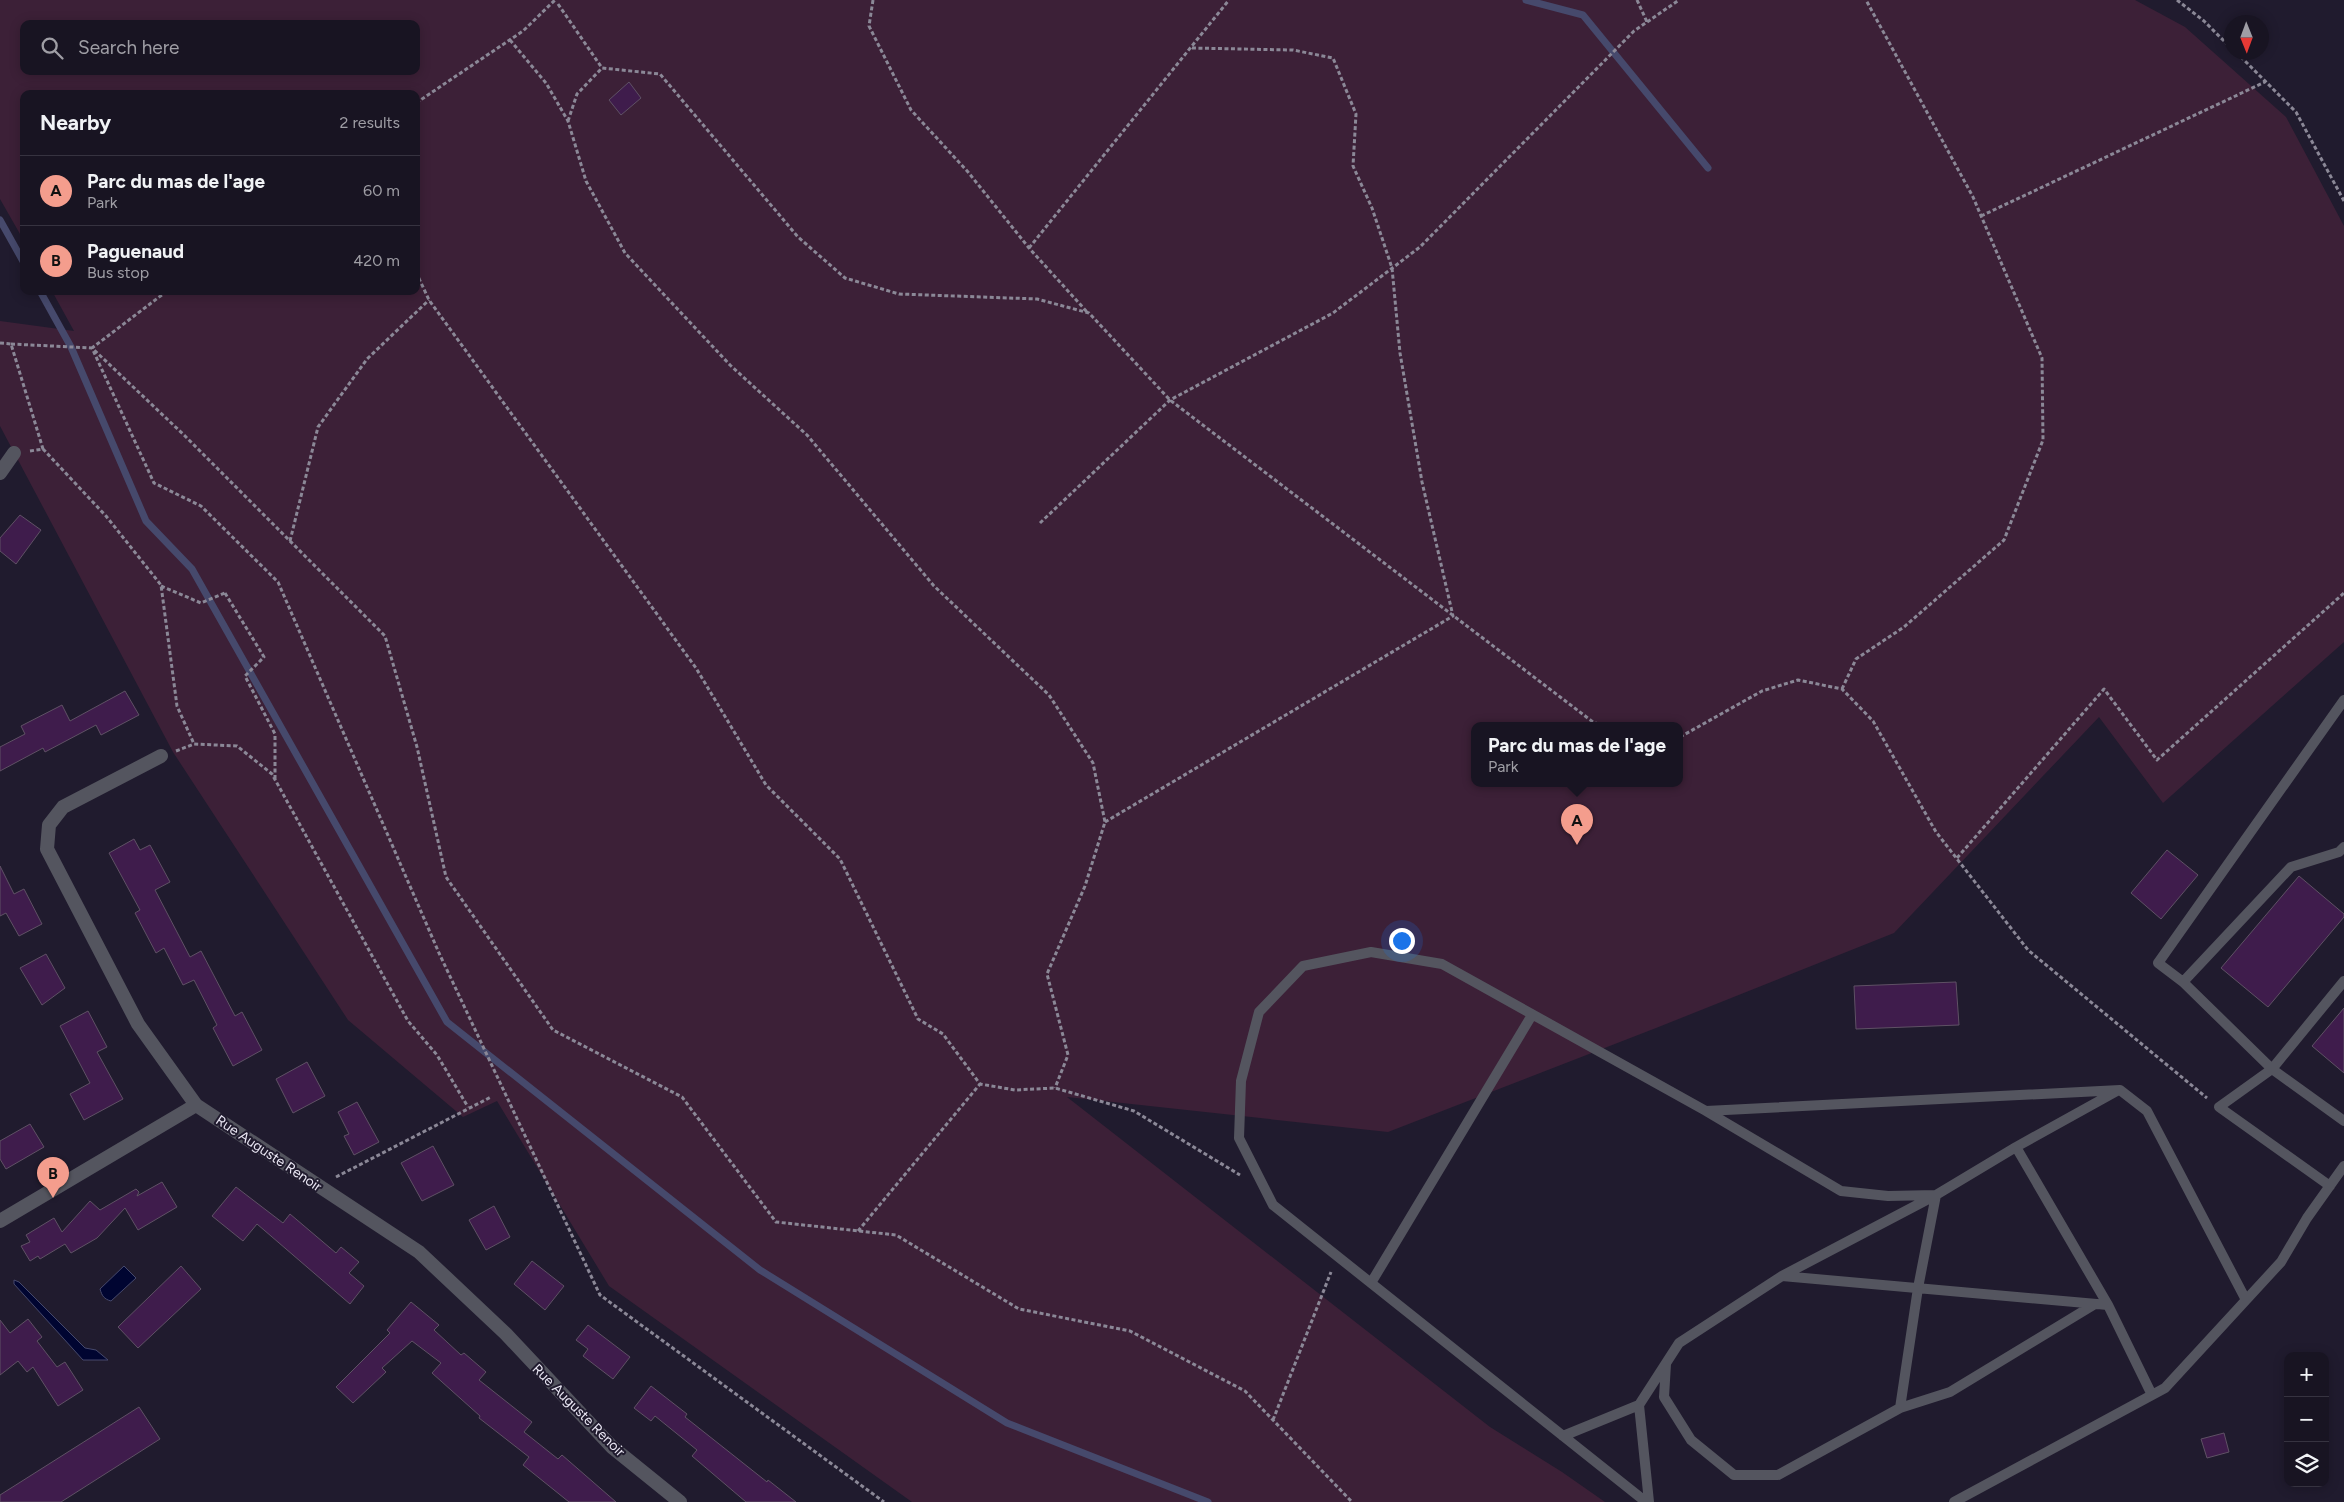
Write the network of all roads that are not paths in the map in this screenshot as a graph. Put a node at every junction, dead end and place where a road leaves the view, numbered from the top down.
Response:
1 (14, 453) road end
2 (0, 473) edge
3 (2344, 700) edge
4 (161, 756) road end
5 (2344, 847) edge
6 (2183, 982) junction
7 (2344, 982) edge
8 (1532, 1015) junction
9 (2272, 1069) junction
10 (2120, 1090) junction
11 (196, 1105) junction
12 (1706, 1111) junction
13 (2344, 1121) edge
14 (2016, 1147) junction
15 (2344, 1166) edge
16 (2330, 1186) junction
17 (1936, 1195) junction
18 (0, 1221) edge
19 (1782, 1276) junction
20 (1371, 1284) junction
21 (1918, 1288) junction
22 (2246, 1300) junction
23 (2094, 1304) junction
24 (2108, 1305) junction
25 (1666, 1364) junction
26 (2152, 1395) junction
27 (1639, 1405) junction
28 (1900, 1408) junction
29 (1563, 1436) junction
30 (680, 1502) edge
31 (1647, 1502) edge
32 (1954, 1502) edge

1 - 2 street
3 - 6 lane
4 - 11 street, Rue Auguste Renoir
5 - 6 lane
6 - 9 lane
7 - 9 lane
8 - 12 lane
8 - 20 lane
8 - 20 lane
9 - 13 lane
9 - 16 lane
10 - 12 lane
10 - 14 lane
10 - 22 lane
11 - 18 street
11 - 30 street, Rue Auguste Renoir
12 - 17 lane
14 - 17 lane
14 - 24 lane
15 - 16 lane
16 - 22 lane
17 - 19 lane
17 - 21 lane
19 - 21 lane
19 - 25 lane
20 - 29 lane
21 - 23 lane
21 - 28 lane
22 - 26 lane
23 - 24 lane
23 - 28 lane
24 - 26 lane
25 - 27 lane
25 - 28 lane
26 - 32 lane
27 - 29 lane
27 - 31 lane
29 - 31 lane

